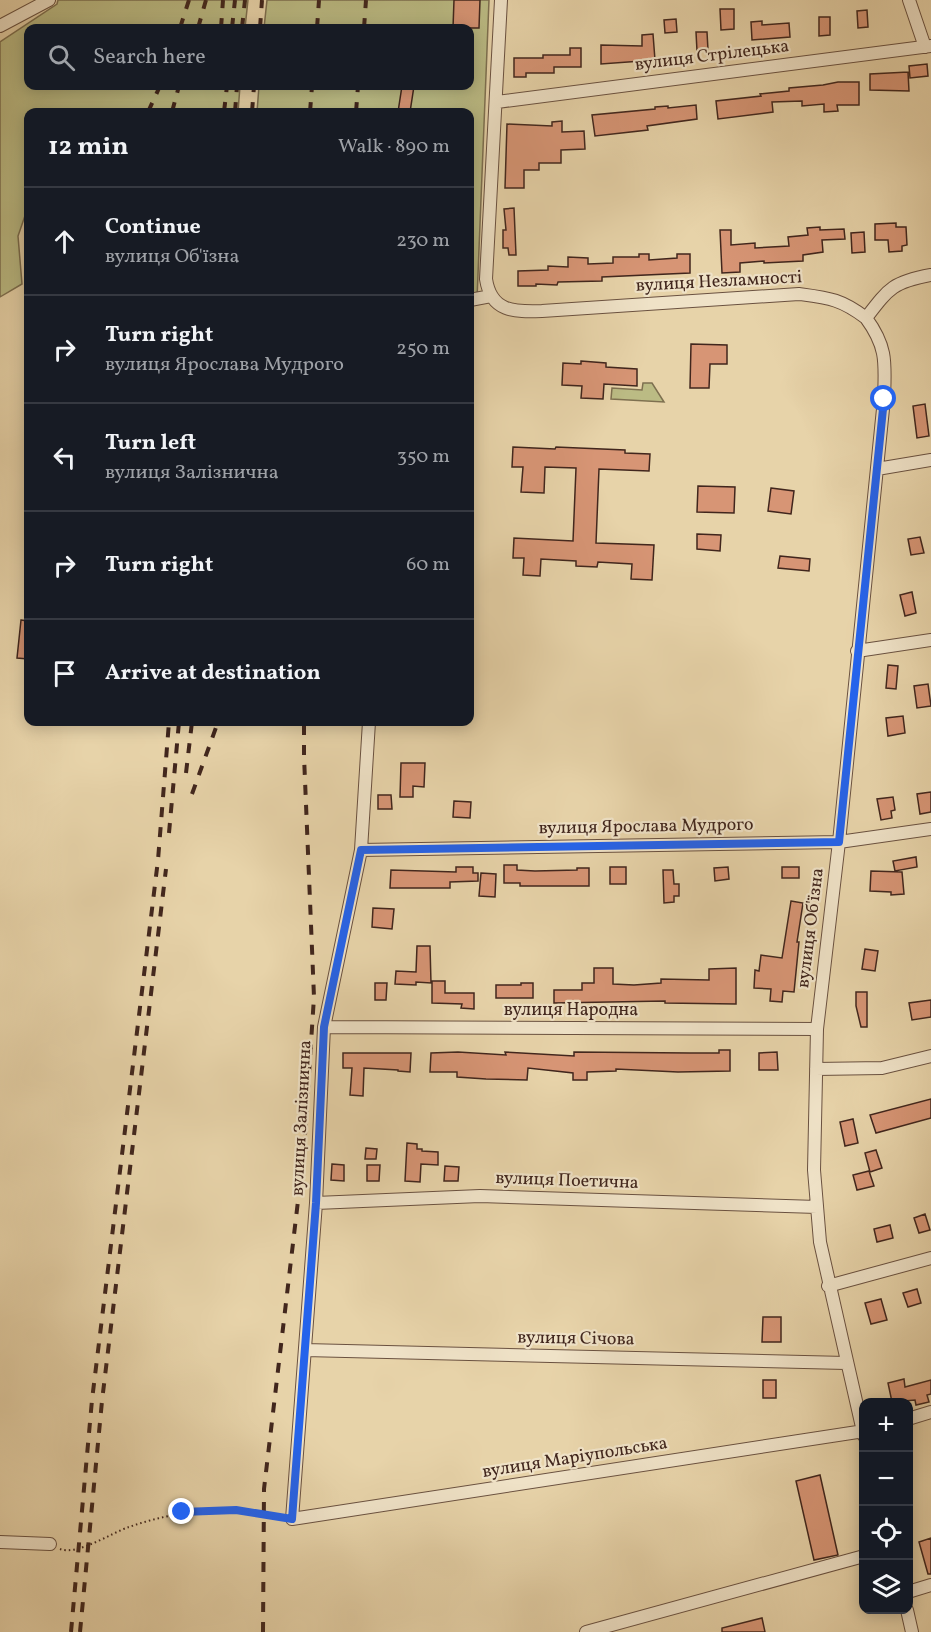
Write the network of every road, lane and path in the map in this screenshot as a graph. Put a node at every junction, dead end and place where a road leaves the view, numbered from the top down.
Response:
1 (49, 0) edge
2 (501, 0) edge
3 (909, 0) edge
4 (0, 26) edge
5 (928, 46) edge
6 (497, 102) junction
7 (931, 275) edge
8 (491, 296) junction
9 (474, 299) edge
10 (866, 318) junction
11 (931, 460) edge
12 (877, 469) junction
13 (931, 640) edge
14 (857, 651) junction
15 (369, 726) edge
16 (931, 829) edge
17 (839, 842) junction
18 (361, 850) junction
19 (324, 1027) junction
20 (818, 1029) junction
21 (931, 1056) edge
22 (816, 1069) junction
23 (316, 1203) junction
24 (817, 1207) junction
25 (931, 1258) edge
26 (828, 1286) junction
27 (305, 1350) junction
28 (846, 1363) junction
29 (931, 1412) edge
30 (859, 1417) edge
31 (913, 1418) edge
32 (859, 1434) edge
33 (292, 1519) junction
34 (0, 1542) edge
35 (50, 1544) joint
36 (859, 1557) edge
37 (931, 1585) edge
38 (913, 1591) edge
39 (908, 1614) edge
40 (586, 1632) edge
41 (912, 1632) edge

1 - 4 street
2 - 6 street
3 - 5 street
5 - 6 street, вулиця Стрілецька
6 - 8 street
7 - 10 street
8 - 9 street
8 - 10 street, вулиця Незламності
10 - 12 street, вулиця Об'їзна
11 - 12 street
12 - 14 street, вулиця Об'їзна
13 - 14 street
14 - 17 street, вулиця Об'їзна
15 - 18 street, вулиця Залізнична
16 - 17 street, вулиця Ярослава Мудрого
17 - 18 street, вулиця Ярослава Мудрого
17 - 20 street, вулиця Об'їзна
18 - 19 street, вулиця Залізнична
19 - 20 street, вулиця Народна
19 - 23 street, вулиця Залізнична
20 - 22 street, вулиця Об'їзна
21 - 22 street
22 - 24 street, вулиця Об'їзна
23 - 24 street, вулиця Поетична
23 - 27 street, вулиця Залізнична
24 - 26 street, вулиця Об'їзна
25 - 26 street
26 - 28 street, вулиця Об'їзна
27 - 28 street, вулиця Січова
27 - 33 street, вулиця Залізнична
28 - 30 street, вулиця Об'їзна
29 - 31 street
32 - 33 street, вулиця Маріупольська
33 - 35 path
34 - 35 street
36 - 40 street
37 - 38 street
39 - 41 street

